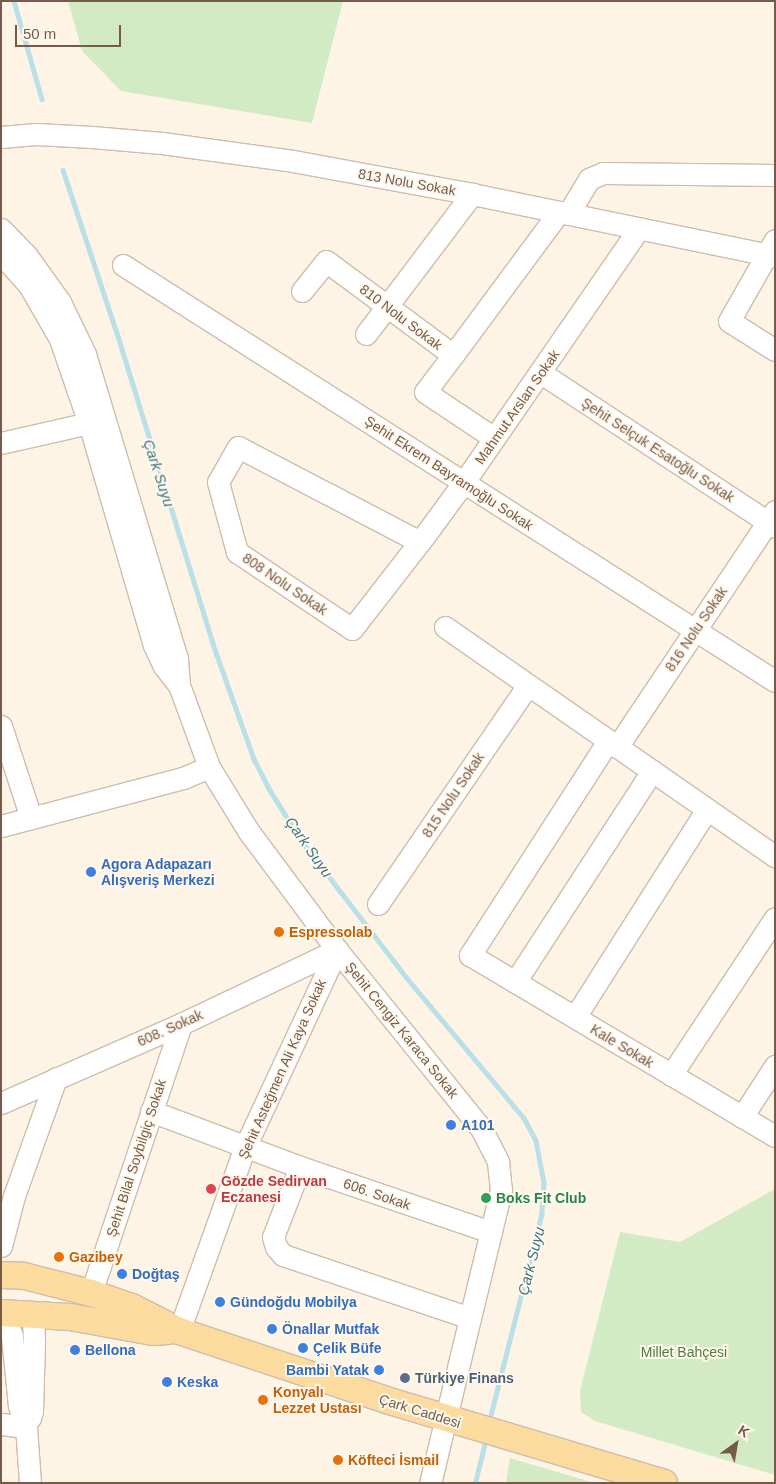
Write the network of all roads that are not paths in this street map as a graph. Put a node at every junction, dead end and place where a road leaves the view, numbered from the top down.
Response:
1 (1, 123) edge
2 (36, 134) junction
3 (1, 138) edge
4 (775, 175) edge
5 (472, 194) junction
6 (564, 213) junction
7 (639, 228) junction
8 (1, 229) edge
9 (772, 250) edge
10 (1, 254) edge
11 (123, 265) dead end
12 (302, 291) dead end
13 (387, 306) junction
14 (366, 334) dead end
15 (775, 350) edge
16 (453, 355) junction
17 (541, 373) junction
18 (89, 423) junction
19 (494, 438) junction
20 (1, 443) edge
21 (464, 482) junction
22 (772, 520) edge
23 (420, 542) junction
24 (445, 627) dead end
25 (352, 630) joint
26 (695, 630) junction
27 (775, 681) edge
28 (179, 685) junction
29 (528, 685) junction
30 (1, 726) edge
31 (613, 744) junction
32 (209, 767) junction
33 (652, 771) junction
34 (707, 809) junction
35 (31, 818) junction
36 (1, 826) edge
37 (775, 856) edge
38 (378, 904) dead end
39 (775, 918) edge
40 (337, 950) junction
41 (470, 955) joint
42 (515, 982) junction
43 (575, 1017) junction
44 (181, 1024) junction
45 (775, 1066) edge
46 (671, 1075) junction
47 (56, 1078) junction
48 (1, 1103) edge
49 (151, 1112) junction
50 (742, 1117) junction
51 (775, 1136) edge
52 (245, 1147) junction
53 (300, 1168) junction
54 (491, 1232) junction
55 (1, 1246) edge
56 (13, 1275) edge
57 (91, 1293) junction
58 (2, 1312) edge
59 (32, 1314) junction
60 (470, 1318) junction
61 (179, 1331) junction
62 (452, 1421) junction
63 (1, 1424) edge
64 (26, 1428) junction
65 (30, 1483) edge
66 (430, 1483) edge
67 (664, 1483) edge

1 - 2 street
2 - 3 street
2 - 5 street, 813 Nolu Sokak
4 - 6 street
5 - 6 street, 813 Nolu Sokak
5 - 13 street
6 - 7 street, 813 Nolu Sokak
6 - 16 street
7 - 9 street, 813 Nolu Sokak
7 - 17 street, Mahmut Arslan Sokak
8 - 28 street
9 - 15 street
10 - 18 street
11 - 21 street, Şehit Ekrem Bayramoğlu Sokak
12 - 13 street, 810 Nolu Sokak
13 - 14 street
13 - 16 street, 810 Nolu Sokak
16 - 19 street, 810 Nolu Sokak
17 - 19 street, Mahmut Arslan Sokak
17 - 22 street, Şehit Selçuk Esatoğlu Sokak
18 - 20 street
18 - 28 street
19 - 21 street, Mahmut Arslan Sokak
21 - 23 street, Mahmut Arslan Sokak
21 - 26 street, Şehit Ekrem Bayramoğlu Sokak
22 - 26 street, 816 Nolu Sokak
23 - 25 street, Mahmut Arslan Sokak
23 - 25 street, 808 Nolu Sokak
24 - 29 street
26 - 27 street, Şehit Ekrem Bayramoğlu Sokak
26 - 31 street, 816 Nolu Sokak
28 - 32 street, Şehit Cengiz Karaca Sokak
29 - 31 street
29 - 38 street, 815 Nolu Sokak
30 - 35 street
31 - 33 street
31 - 41 street, 816 Nolu Sokak
32 - 35 street
32 - 40 street, Şehit Cengiz Karaca Sokak
33 - 34 street
33 - 42 street
34 - 37 street
34 - 43 street
35 - 36 street
39 - 46 street
40 - 44 street, 608. Sokak
40 - 52 street, Şehit Asteğmen Ali Kaya Sokak
40 - 54 street, Şehit Cengiz Karaca Sokak
41 - 42 street, Kale Sokak
42 - 43 street, Kale Sokak
43 - 46 street, Kale Sokak
44 - 47 street, 608. Sokak
44 - 49 street, Şehit Bilal Soybilgiç Sokak
45 - 50 street
46 - 50 street, Kale Sokak
47 - 48 street, 608. Sokak
47 - 55 street
49 - 52 street, 606. Sokak
49 - 57 street, Şehit Bilal Soybilgiç Sokak
50 - 51 street, Kale Sokak
52 - 53 street, 606. Sokak
52 - 61 street, Şehit Asteğmen Ali Kaya Sokak
53 - 54 street, 606. Sokak
53 - 60 street
54 - 60 street, Şehit Cengiz Karaca Sokak
56 - 57 main road, Çark Caddesi
56 - 59 main road
57 - 61 main road, Çark Caddesi
58 - 59 main road, Çark Caddesi
58 - 64 street
59 - 61 main road, Çark Caddesi
59 - 64 street
60 - 62 street, Şehit Cengiz Karaca Sokak
61 - 62 main road, Çark Caddesi
62 - 66 street, Şehit Cengiz Karaca Sokak
62 - 67 main road, Çark Caddesi
63 - 64 street
64 - 65 street

